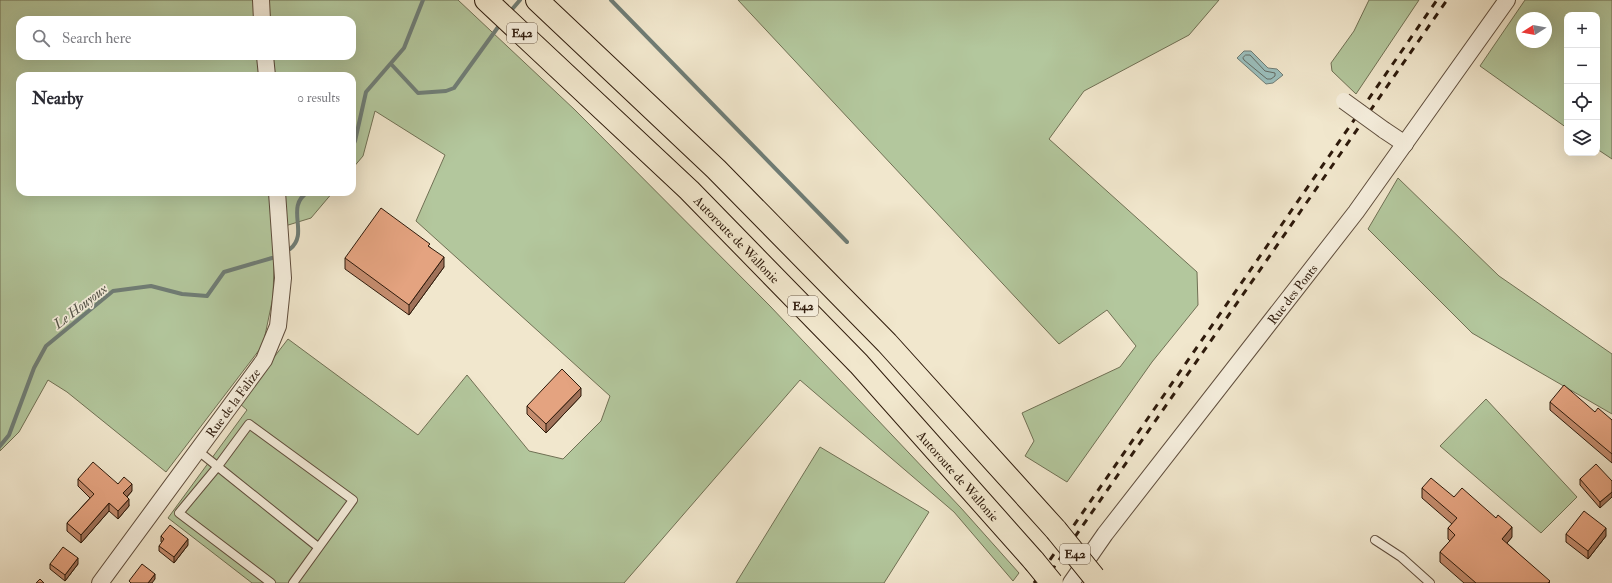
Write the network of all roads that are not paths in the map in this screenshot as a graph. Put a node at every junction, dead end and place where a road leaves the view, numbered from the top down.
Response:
1 (261, 0) edge
2 (486, 0) edge
3 (537, 0) edge
4 (1507, 0) edge
5 (262, 16) edge
6 (265, 60) edge
7 (267, 72) edge
8 (1344, 101) dead end
9 (1405, 144) junction
10 (277, 196) edge
11 (198, 450) junction
12 (218, 466) junction
13 (1375, 540) dead end
14 (318, 547) junction
15 (1097, 580) edge
16 (100, 583) edge
17 (271, 583) edge
18 (293, 583) edge
19 (1052, 583) edge
20 (1071, 583) edge
21 (1430, 583) edge

1 - 5 street
2 - 19 highway, Autoroute de Wallonie / E42, bridge
3 - 15 highway, E42, bridge
4 - 9 street, Rue des Ponts
6 - 7 street
8 - 9 street, bridge
9 - 20 street, Rue des Ponts
10 - 11 street, Rue de la Falize
11 - 12 lane
11 - 16 street, Rue de la Falize
12 - 14 lane
12 - 14 lane
12 - 17 lane
13 - 21 lane
14 - 18 lane

